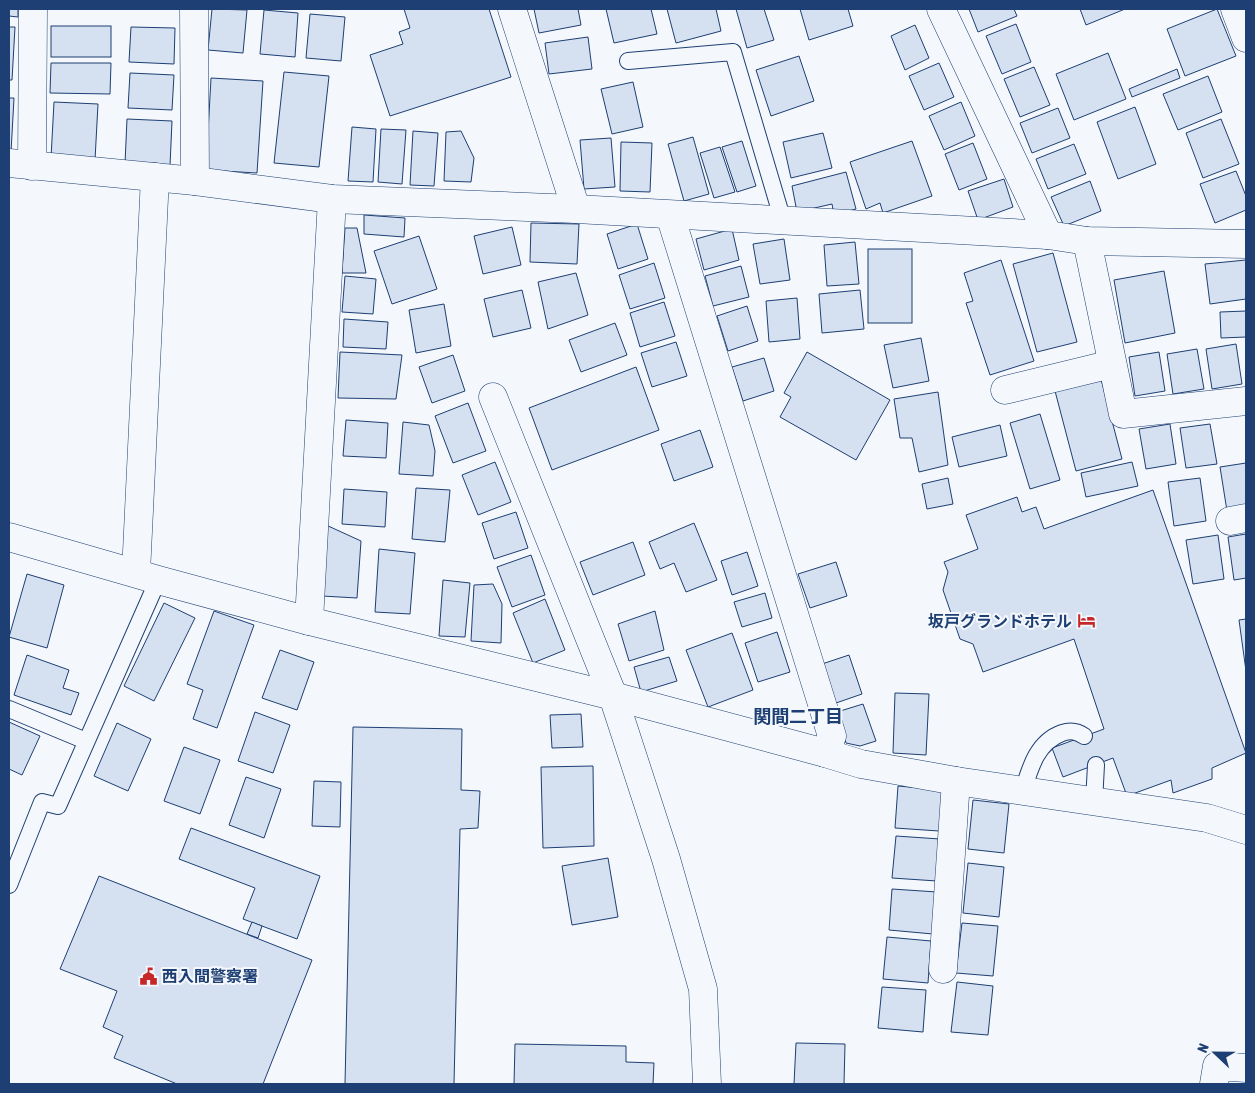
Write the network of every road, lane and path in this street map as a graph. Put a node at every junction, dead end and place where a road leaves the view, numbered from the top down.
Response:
1 (33, 9) edge
2 (194, 9) edge
3 (512, 9) edge
4 (941, 9) edge
5 (1235, 9) edge
6 (1246, 38) edge
7 (628, 61) dead end
8 (21, 165) edge
9 (155, 177) junction
10 (194, 181) junction
11 (332, 199) junction
12 (576, 209) junction
13 (670, 215) junction
14 (783, 221) junction
15 (1048, 235) junction
16 (1087, 241) junction
17 (1246, 244) edge
18 (1112, 364) junction
19 (1005, 390) dead end
20 (493, 397) dead end
21 (1246, 401) edge
22 (9, 537) edge
23 (147, 576) junction
24 (309, 621) junction
25 (613, 696) junction
26 (9, 708) edge
27 (1084, 736) dead end
28 (86, 741) junction
29 (825, 753) junction
30 (1096, 764) dead end
31 (956, 781) junction
32 (1023, 791) junction
33 (1094, 802) junction
34 (1246, 830) edge
35 (9, 885) edge
36 (943, 969) dead end
37 (1246, 1068) edge
38 (707, 1084) edge
39 (1214, 1084) edge

1 - 8 street
2 - 10 street
3 - 12 street
4 - 15 street
5 - 6 street
7 - 14 lane
8 - 9 street
9 - 10 street
9 - 23 street
10 - 11 street
11 - 12 street
11 - 24 street
12 - 13 street
13 - 14 street
13 - 29 street
14 - 15 street
15 - 16 street
16 - 17 street
16 - 18 street
18 - 19 street
18 - 21 street
20 - 25 street
22 - 23 street
23 - 24 street
23 - 28 lane
24 - 25 street
25 - 29 street
25 - 38 street
26 - 28 lane
27 - 32 lane
28 - 35 lane
29 - 31 street
30 - 33 lane
31 - 32 street
31 - 36 street
32 - 33 street
33 - 34 street
37 - 39 street

